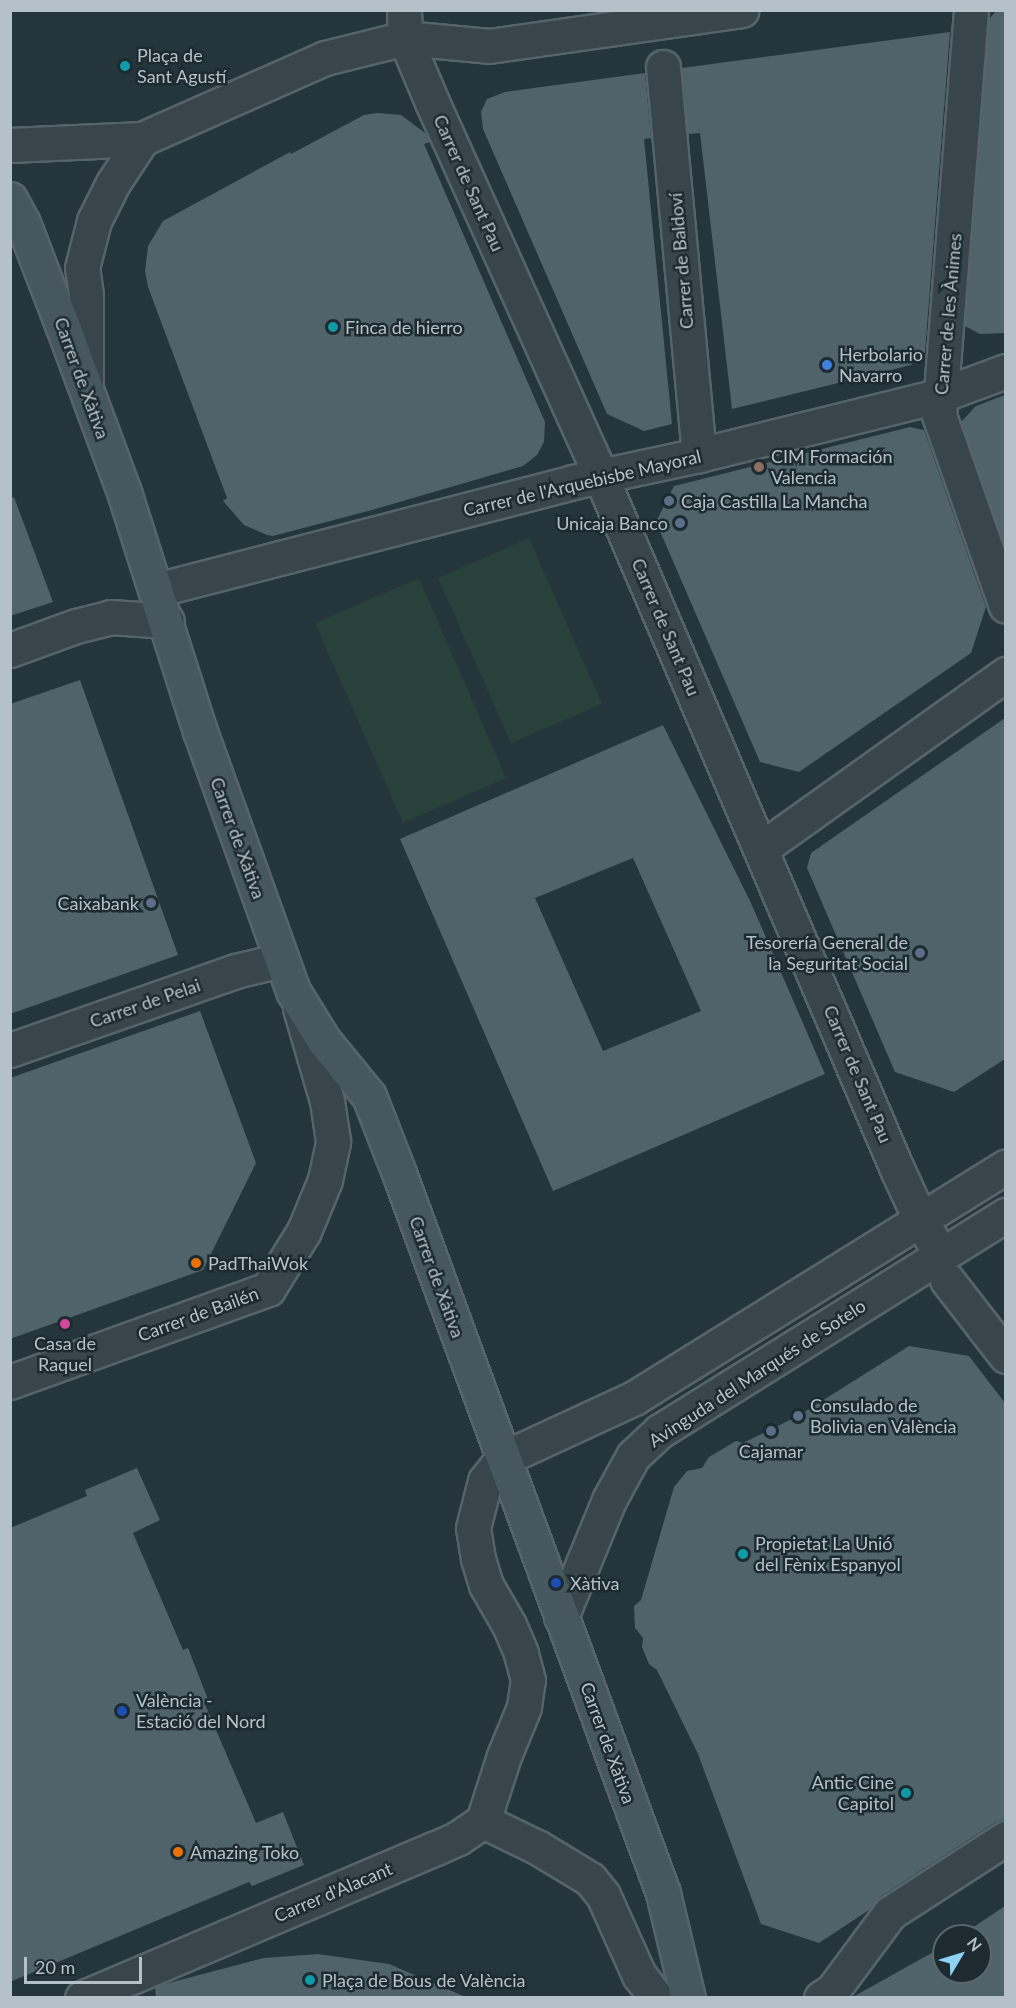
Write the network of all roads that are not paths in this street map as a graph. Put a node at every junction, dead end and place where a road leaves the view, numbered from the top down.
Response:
1 (741, 10) edge
2 (971, 10) edge
3 (405, 24) edge
4 (663, 67) dead end
5 (142, 139) junction
6 (10, 145) edge
7 (10, 199) edge
8 (1005, 371) edge
9 (86, 389) junction
10 (941, 395) junction
11 (699, 455) junction
12 (601, 477) junction
13 (156, 590) junction
14 (1005, 606) edge
15 (166, 621) junction
16 (10, 650) edge
17 (1005, 674) edge
18 (762, 848) junction
19 (282, 960) junction
20 (299, 1004) junction
21 (10, 1050) edge
22 (1005, 1166) edge
23 (1005, 1215) edge
24 (920, 1219) junction
25 (944, 1268) junction
26 (1005, 1356) edge
27 (10, 1382) edge
28 (502, 1459) junction
29 (561, 1617) junction
30 (483, 1821) junction
31 (1005, 1838) edge
32 (82, 1998) edge
33 (657, 1998) edge
34 (688, 1998) edge
35 (821, 1998) edge

1 - 3 street
2 - 10 street, Carrer de les Ànimes
3 - 5 street
3 - 12 street, Carrer de Sant Pau
4 - 11 street, Carrer de Baldoví
5 - 6 street
5 - 9 street
7 - 9 main road, Carrer de Xàtiva
8 - 10 street, Carrer de l'Arquebisbe Mayoral
9 - 13 main road, Carrer de Xàtiva
10 - 11 street, Carrer de l'Arquebisbe Mayoral
10 - 14 street, Carrer de les Ànimes
11 - 12 street, Carrer de l'Arquebisbe Mayoral
12 - 13 street, Carrer de l'Arquebisbe Mayoral
12 - 18 street, Carrer de Sant Pau
13 - 15 main road, Carrer de Xàtiva
15 - 16 street
15 - 19 main road, Carrer de Xàtiva
17 - 18 street
18 - 24 street, Carrer de Sant Pau
19 - 20 main road, Carrer de Xàtiva
19 - 21 street, Carrer de Pelai
20 - 27 street, Carrer de Bailén
20 - 28 main road, Carrer de Xàtiva
22 - 24 street
23 - 25 street, Avinguda del Marqués de Sotelo
24 - 25 street
24 - 28 street
25 - 26 street
25 - 29 street, Avinguda del Marqués de Sotelo
28 - 29 main road, Carrer de Xàtiva
28 - 30 street
29 - 34 main road, Carrer de Xàtiva
30 - 32 street, Carrer d'Alacant
30 - 33 street
31 - 35 street

